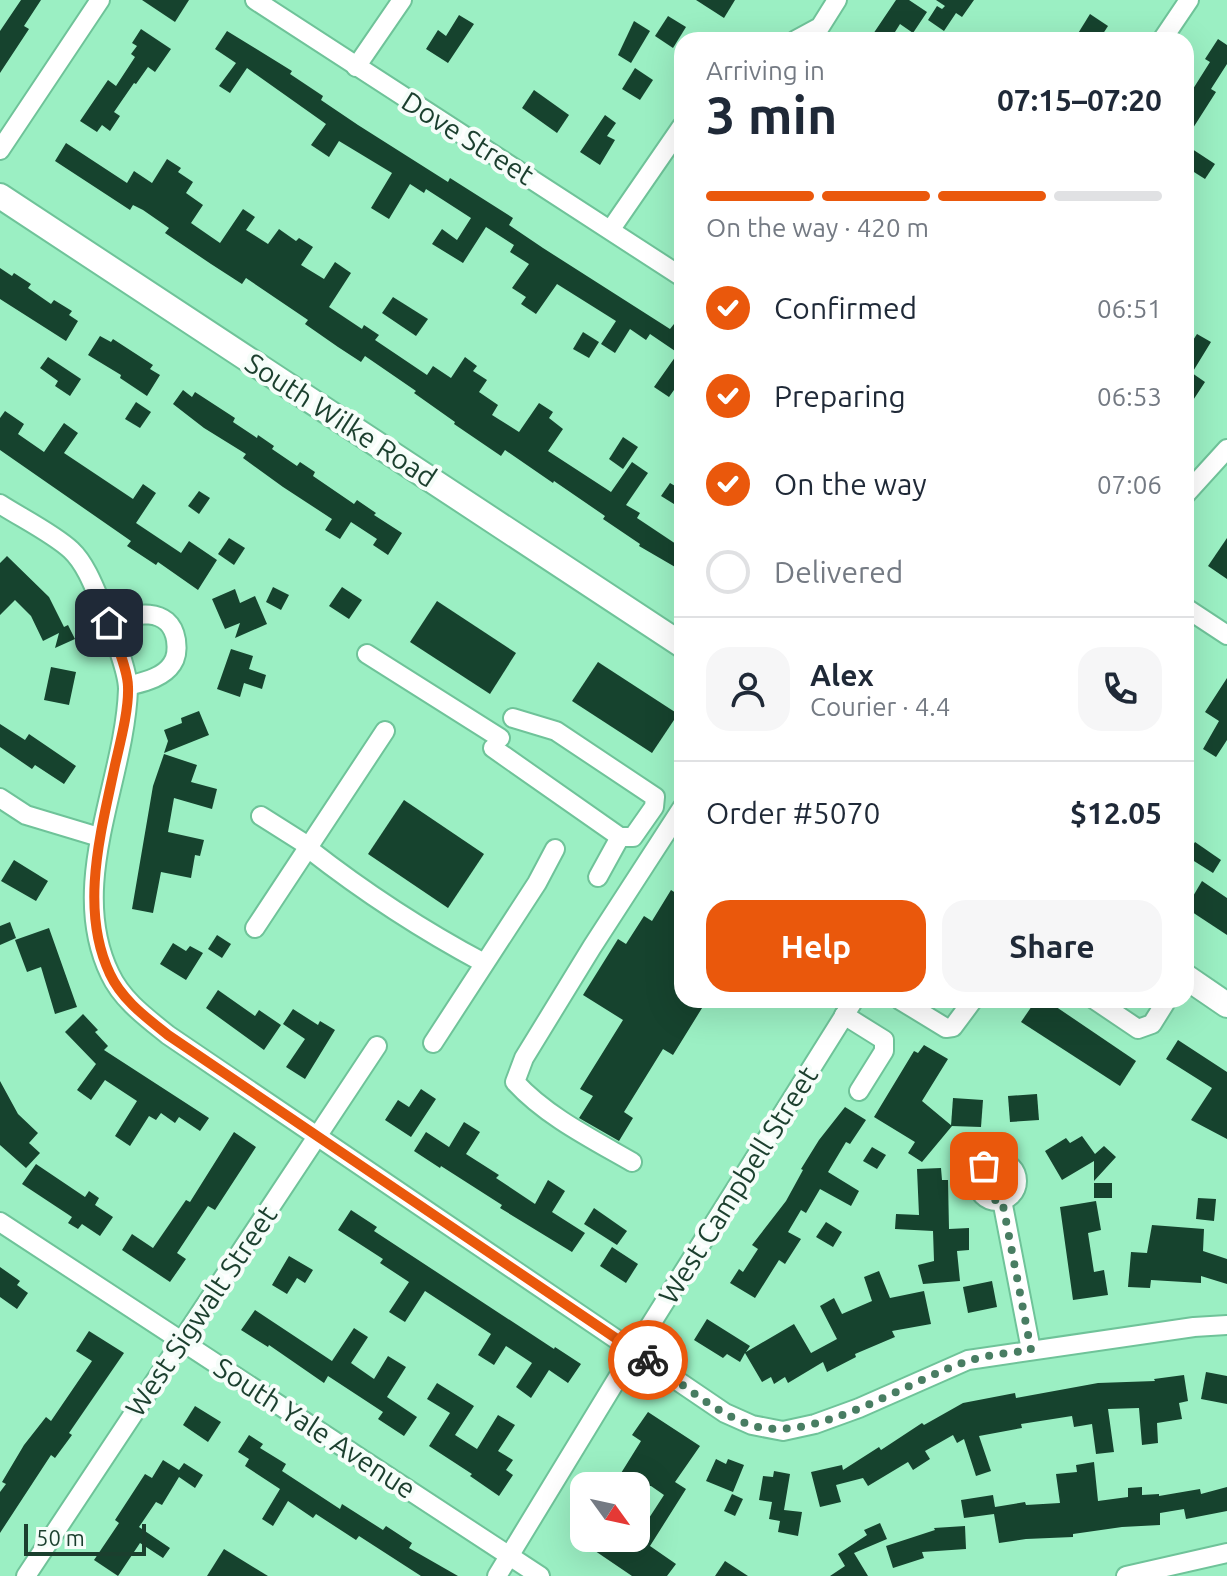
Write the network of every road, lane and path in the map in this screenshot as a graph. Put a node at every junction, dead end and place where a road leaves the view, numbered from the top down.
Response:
1 (100, 0) edge
2 (255, 0) edge
3 (402, 0) edge
4 (837, 0) edge
5 (1189, 0) edge
6 (811, 32) edge
7 (1167, 32) edge
8 (356, 67) junction
9 (674, 138) edge
10 (0, 150) edge
11 (0, 196) edge
12 (611, 229) junction
13 (674, 272) edge
14 (1227, 449) edge
15 (1194, 485) edge
16 (0, 504) edge
17 (1194, 613) edge
18 (109, 623) junction
19 (1227, 635) edge
20 (674, 640) edge
21 (367, 654) dead end
22 (128, 686) junction
23 (513, 718) dead end
24 (385, 731) dead end
25 (0, 798) edge
26 (261, 816) dead end
27 (674, 820) edge
28 (99, 837) junction
29 (620, 837) junction
30 (309, 848) junction
31 (555, 849) dead end
32 (598, 877) dead end
33 (255, 928) dead end
34 (484, 963) junction
35 (1194, 982) edge
36 (1227, 1005) edge
37 (848, 1008) edge
38 (850, 1008) edge
39 (913, 1008) edge
40 (967, 1008) edge
41 (1107, 1008) edge
42 (1162, 1008) edge
43 (433, 1043) dead end
44 (377, 1046) dead end
45 (859, 1091) dead end
46 (317, 1136) junction
47 (632, 1162) dead end
48 (1002, 1200) dead end
49 (0, 1222) edge
50 (1227, 1325) edge
51 (182, 1340) junction
52 (1031, 1350) junction
53 (634, 1351) junction
54 (1227, 1553) edge
55 (510, 1557) junction
56 (26, 1576) edge
57 (497, 1576) edge
58 (540, 1576) edge
59 (1126, 1576) edge

1 - 10 street
2 - 8 street, Dove Street
3 - 8 street
4 - 6 street
5 - 7 street
8 - 12 street, Dove Street
9 - 12 street
11 - 20 main road, South Wilke Road
12 - 13 street, Dove Street
14 - 15 street
16 - 18 street
17 - 19 street
18 - 22 street
18 - 22 street
21 - 29 street
22 - 28 street
23 - 29 street
24 - 30 street
25 - 28 street
26 - 30 street
27 - 47 street
28 - 46 street
29 - 32 street
30 - 33 street
30 - 34 street
31 - 34 street
34 - 43 street
35 - 36 main road
37 - 53 street, West Campbell Street
38 - 45 street
39 - 40 street
41 - 42 street
44 - 46 street, West Sigwalt Street
46 - 51 street, West Sigwalt Street
46 - 53 street
48 - 52 street
49 - 51 street, South Yale Avenue
50 - 52 street
51 - 55 street, South Yale Avenue
51 - 56 street, West Sigwalt Street
52 - 53 street
53 - 55 street, West Campbell Street
54 - 59 street
55 - 57 street, West Campbell Street
55 - 58 street, South Yale Avenue

